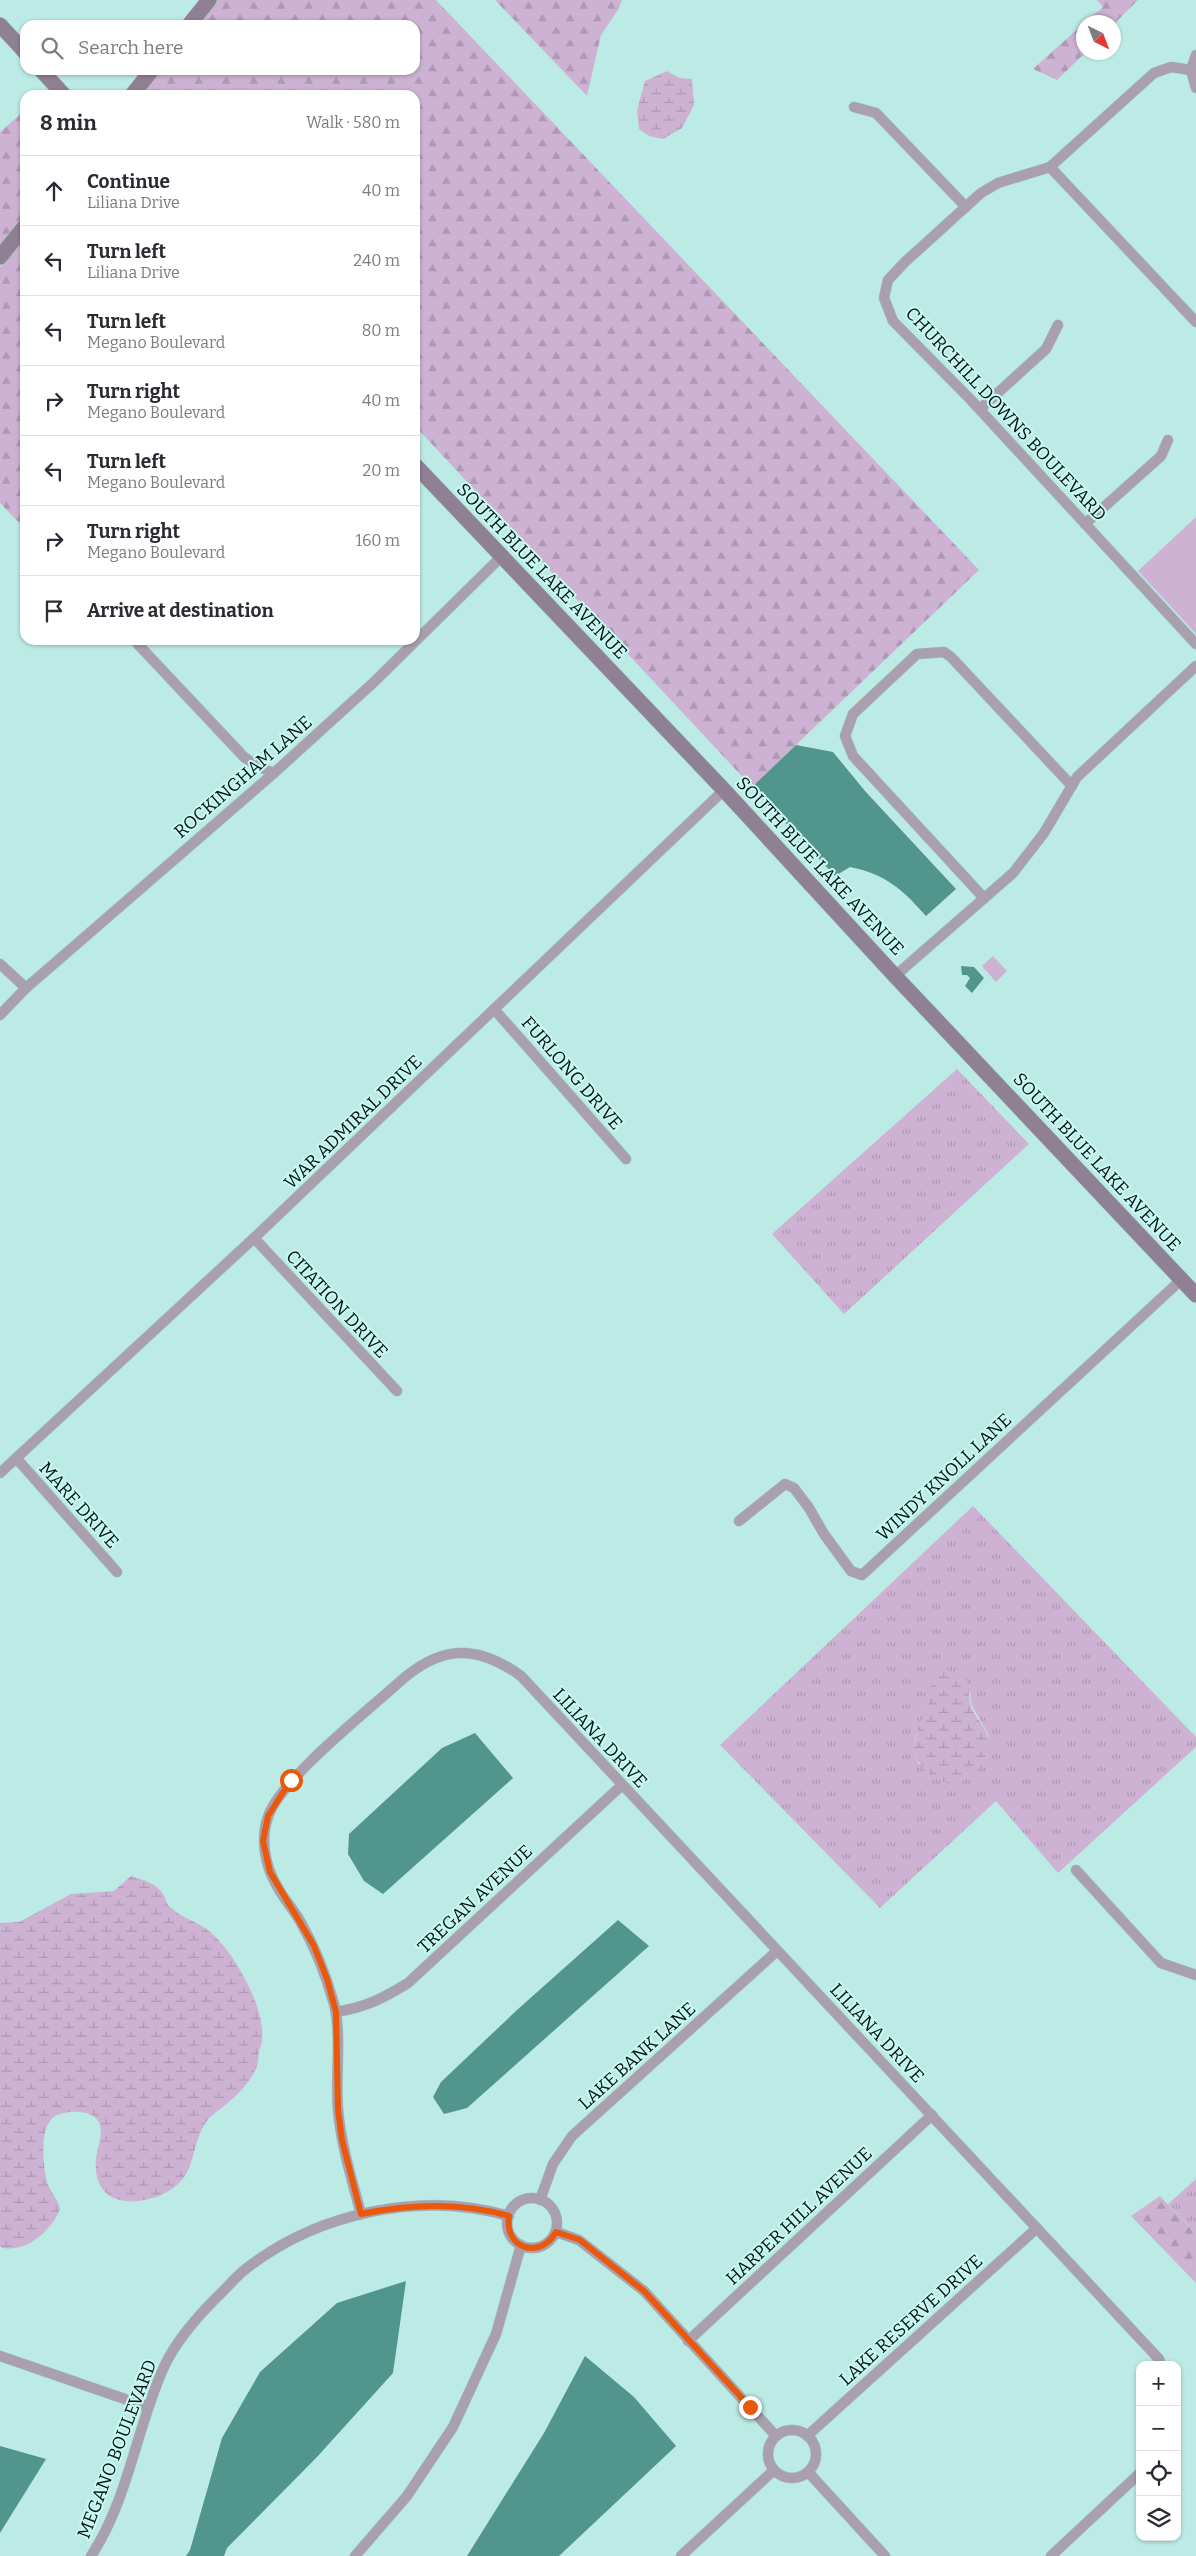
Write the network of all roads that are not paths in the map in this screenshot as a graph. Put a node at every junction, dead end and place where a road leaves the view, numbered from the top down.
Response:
1 (209, 0) edge
2 (193, 20) edge
3 (0, 25) edge
4 (20, 47) edge
5 (1196, 55) edge
6 (1191, 70) junction
7 (46, 75) edge
8 (148, 75) edge
9 (1196, 88) edge
10 (59, 90) edge
11 (136, 90) edge
12 (854, 107) dead end
13 (1050, 166) junction
14 (966, 207) junction
15 (20, 232) edge
16 (0, 257) edge
17 (1196, 322) edge
18 (1058, 326) dead end
19 (980, 409) junction
20 (1168, 440) dead end
21 (420, 470) edge
22 (1086, 524) junction
23 (502, 556) junction
24 (420, 638) edge
25 (1196, 644) edge
26 (139, 645) edge
27 (413, 645) edge
28 (1196, 666) edge
29 (274, 772) junction
30 (1072, 786) junction
31 (724, 790) junction
32 (984, 898) junction
33 (0, 964) edge
34 (895, 976) junction
35 (26, 988) junction
36 (494, 1009) junction
37 (0, 1015) edge
38 (626, 1159) dead end
39 (254, 1238) junction
40 (1182, 1280) junction
41 (1196, 1295) edge
42 (397, 1391) dead end
43 (16, 1459) junction
44 (0, 1473) edge
45 (739, 1521) dead end
46 (117, 1572) dead end
47 (622, 1786) junction
48 (1076, 1870) dead end
49 (777, 1951) junction
50 (1196, 1975) edge
51 (336, 2012) junction
52 (932, 2115) junction
53 (540, 2200) junction
54 (361, 2214) junction
55 (509, 2216) junction
56 (1037, 2228) junction
57 (556, 2232) junction
58 (520, 2245) junction
59 (688, 2341) junction
60 (0, 2356) edge
61 (1160, 2361) edge
62 (148, 2407) junction
63 (776, 2436) junction
64 (807, 2436) junction
65 (774, 2470) junction
66 (808, 2472) junction
67 (1136, 2477) edge
68 (91, 2556) edge
69 (355, 2556) edge
70 (681, 2556) edge
71 (885, 2556) edge
72 (1051, 2556) edge

1 - 2 main road
3 - 4 main road
5 - 6 street
6 - 9 street
6 - 13 street, CHURCHILL DOWNS BOULEVARD
7 - 10 main road
8 - 11 main road
12 - 14 street
13 - 14 street, CHURCHILL DOWNS BOULEVARD
13 - 17 street
14 - 19 street, CHURCHILL DOWNS BOULEVARD
15 - 16 main road
18 - 19 street
19 - 22 street, CHURCHILL DOWNS BOULEVARD
20 - 22 street
21 - 23 main road, SOUTH BLUE LAKE AVENUE
22 - 25 street, CHURCHILL DOWNS BOULEVARD
23 - 24 street, ROCKINGHAM LANE
23 - 31 main road, SOUTH BLUE LAKE AVENUE
26 - 29 street
27 - 29 street, ROCKINGHAM LANE
28 - 30 street
29 - 35 street, ROCKINGHAM LANE
30 - 32 street
30 - 32 street
31 - 34 main road, SOUTH BLUE LAKE AVENUE
31 - 36 street, WAR ADMIRAL DRIVE
32 - 34 street
33 - 35 street
34 - 40 main road, SOUTH BLUE LAKE AVENUE
35 - 37 street, ROCKINGHAM LANE
36 - 38 street, FURLONG DRIVE
36 - 39 street, WAR ADMIRAL DRIVE
39 - 42 street, CITATION DRIVE
39 - 43 street, WAR ADMIRAL DRIVE
40 - 41 main road, SOUTH BLUE LAKE AVENUE
40 - 45 street, WINDY KNOLL LANE
43 - 44 street, WAR ADMIRAL DRIVE
43 - 46 street, MARE DRIVE
47 - 49 street, LILIANA DRIVE
47 - 51 street, TREGAN AVENUE
47 - 51 street, LILIANA DRIVE
48 - 50 street
49 - 52 street, LILIANA DRIVE
49 - 53 street, LAKE BANK LANE
51 - 54 street, LILIANA DRIVE
52 - 56 street, LILIANA DRIVE
52 - 59 street, HARPER HILL AVENUE
53 - 55 street
53 - 57 street
54 - 55 street, MEGANO BOULEVARD
54 - 62 street, MEGANO BOULEVARD
55 - 58 street
56 - 61 street, LILIANA DRIVE
56 - 64 street, LAKE RESERVE DRIVE
57 - 58 street
57 - 59 street
58 - 69 street
59 - 63 street
60 - 62 street
62 - 68 street, MEGANO BOULEVARD
63 - 64 street
63 - 65 street
64 - 66 street
65 - 66 street
65 - 70 street
66 - 71 street
67 - 72 street

